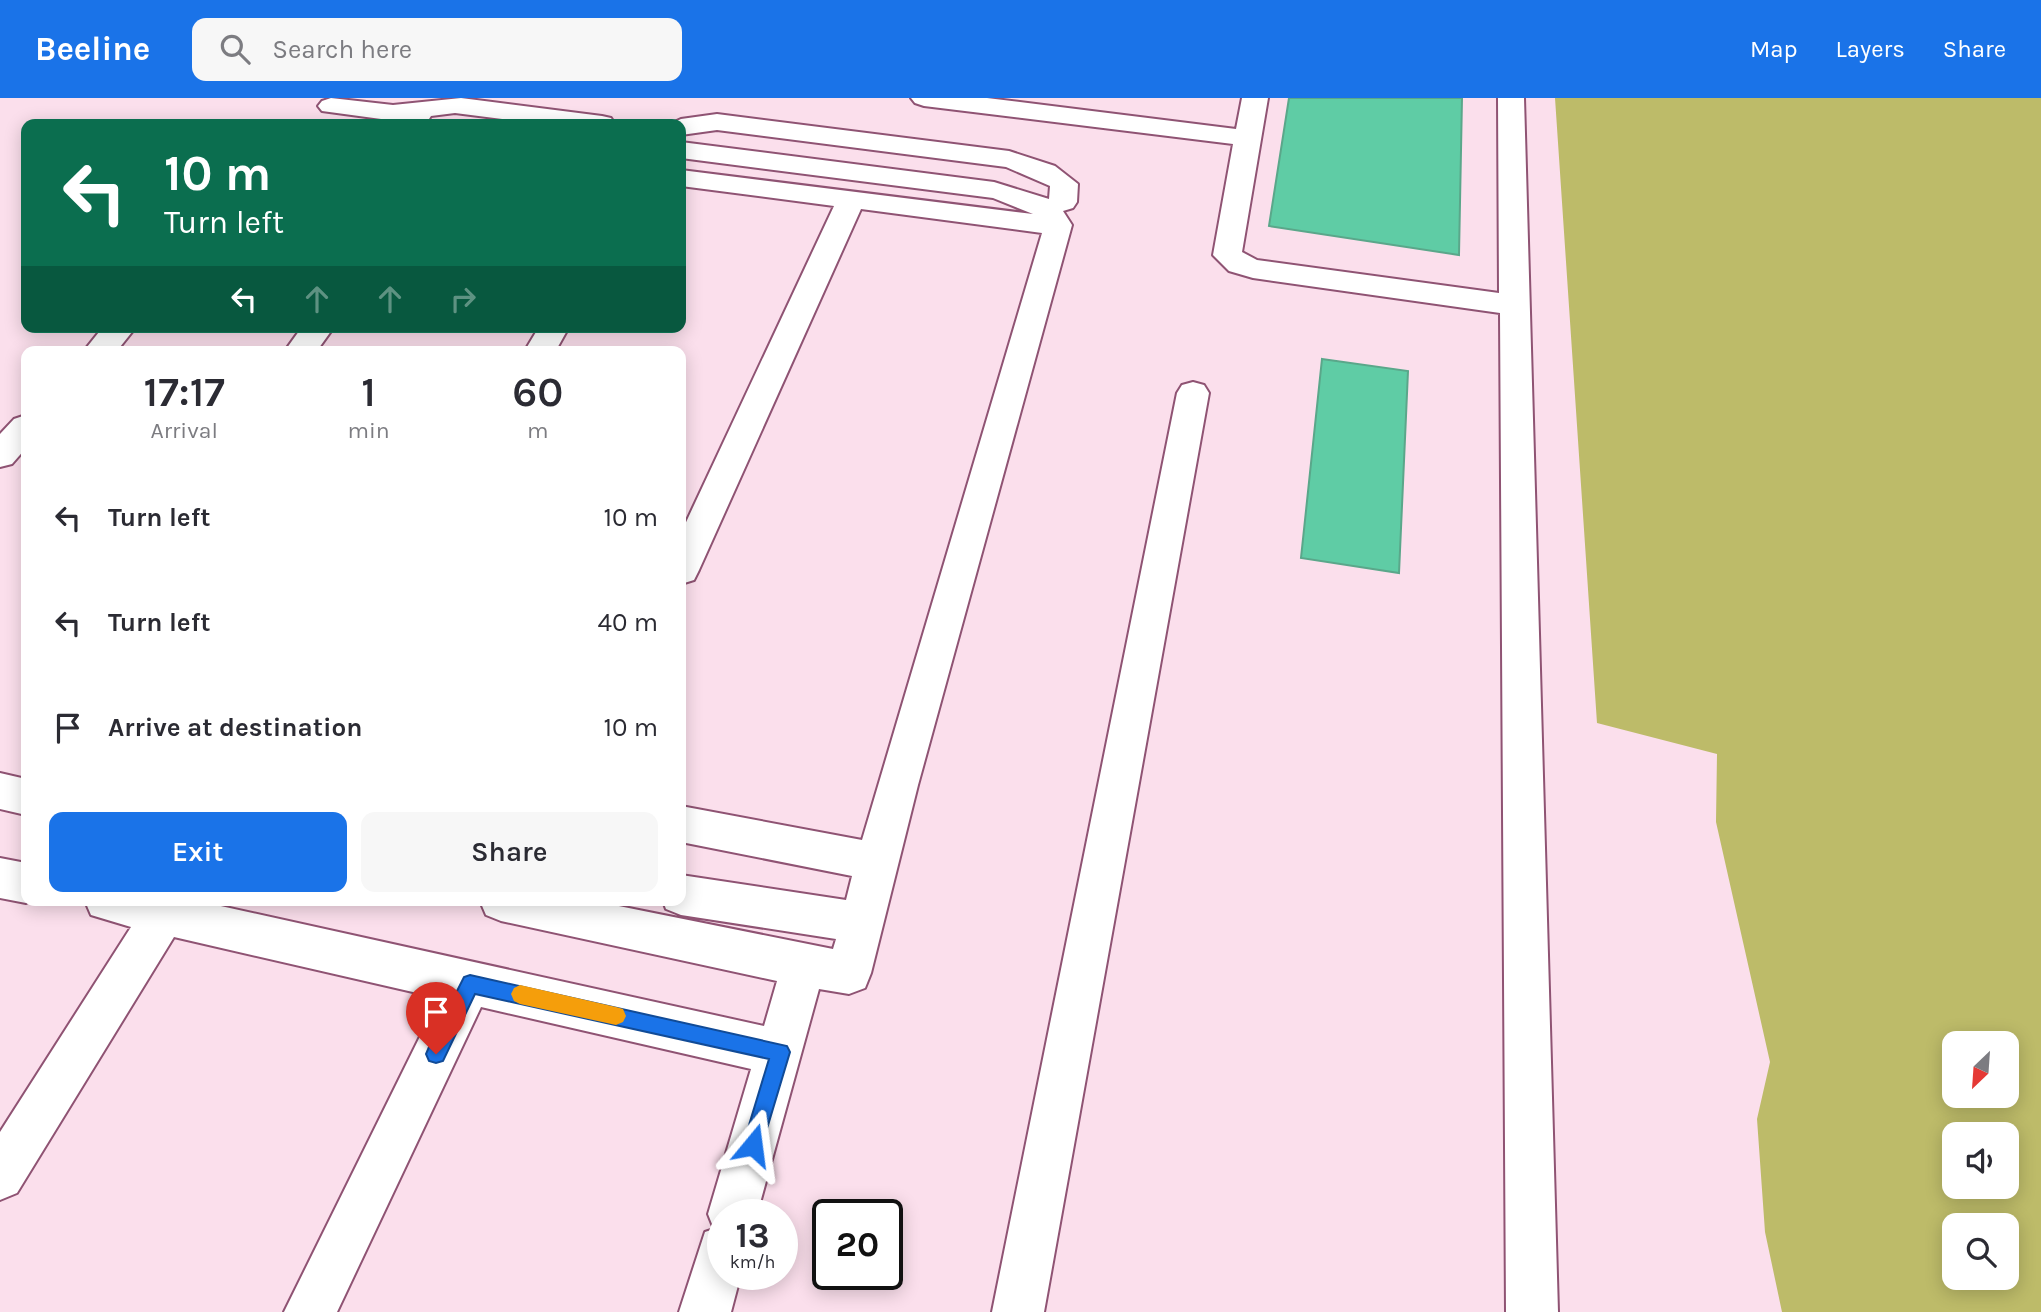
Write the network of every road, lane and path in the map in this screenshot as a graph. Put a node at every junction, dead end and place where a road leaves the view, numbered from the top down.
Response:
1 (925, 98) edge
2 (1255, 98) edge
3 (1511, 98) edge
4 (328, 109) edge
5 (394, 113) junction
6 (443, 119) edge
7 (564, 119) edge
8 (686, 126) edge
9 (686, 136) edge
10 (1247, 138) junction
11 (686, 151) edge
12 (686, 179) edge
13 (851, 200) junction
14 (1062, 204) junction
15 (1516, 305) junction
16 (115, 333) edge
17 (104, 346) edge
18 (1193, 393) dead end
19 (21, 432) edge
20 (0, 455) edge
21 (686, 559) edge
22 (0, 791) edge
23 (21, 796) edge
24 (686, 825) edge
25 (877, 862) junction
26 (0, 878) edge
27 (21, 882) edge
28 (686, 896) edge
29 (128, 906) edge
30 (525, 906) edge
31 (164, 914) junction
32 (861, 923) junction
33 (803, 965) junction
34 (470, 984) junction
35 (780, 1052) junction
36 (0, 1176) edge
37 (737, 1199) edge
38 (711, 1290) edge
39 (310, 1312) edge
40 (705, 1312) edge
41 (1018, 1312) edge
42 (1532, 1312) edge

1 - 10 lane
2 - 10 lane
3 - 15 lane
4 - 5 lane
5 - 6 lane
5 - 7 lane
8 - 14 lane
9 - 14 lane
10 - 15 lane
11 - 14 lane
12 - 13 lane
13 - 14 lane
13 - 21 lane
14 - 25 lane
15 - 42 lane
16 - 17 lane
18 - 41 lane
19 - 20 lane
22 - 23 lane
24 - 25 lane
25 - 32 lane
26 - 27 lane
28 - 32 lane
29 - 31 lane
30 - 33 lane
31 - 34 lane
31 - 36 lane
32 - 33 lane
33 - 35 lane
34 - 35 lane
34 - 39 lane
35 - 37 lane
38 - 40 lane

